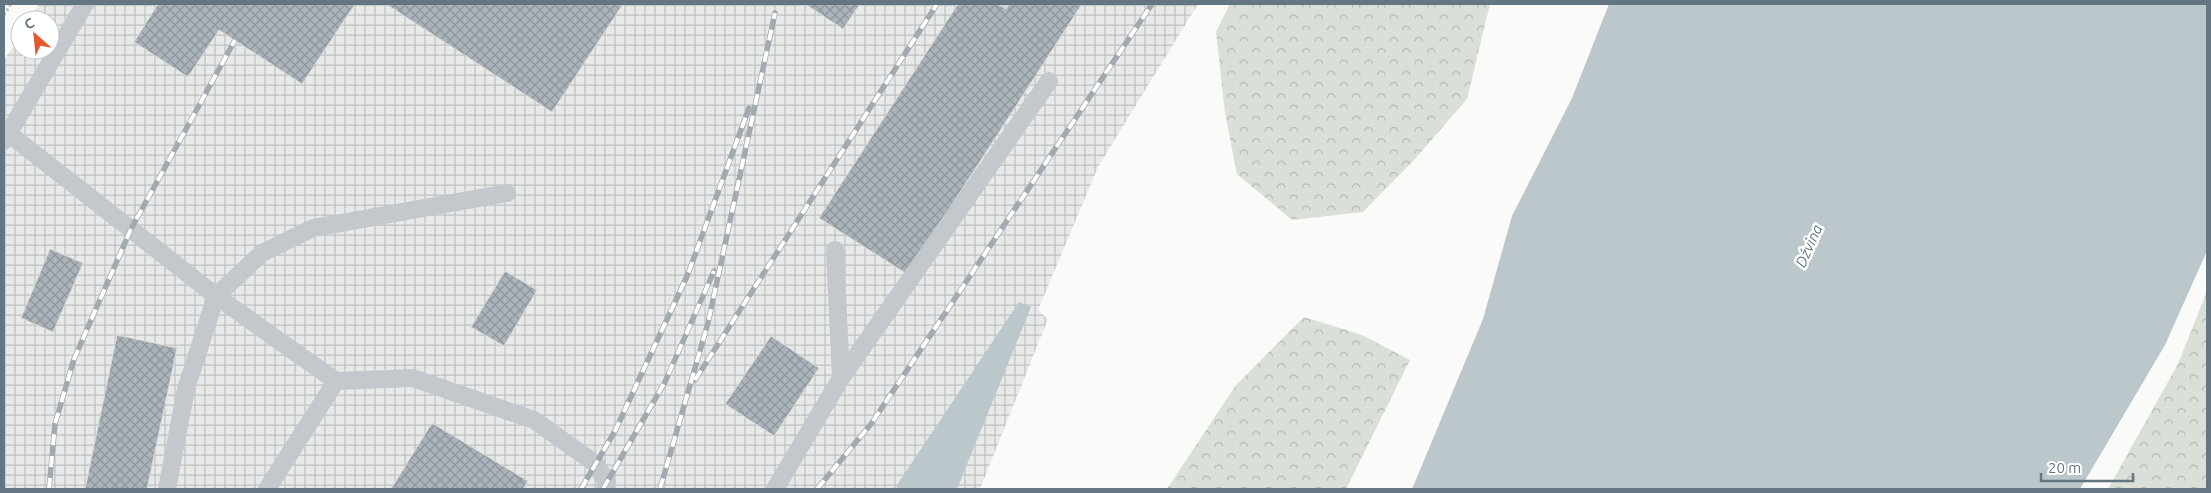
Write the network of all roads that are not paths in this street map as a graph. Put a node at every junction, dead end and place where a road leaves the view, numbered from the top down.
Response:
1 (85, 4) edge
2 (1049, 81) dead end
3 (6, 137) edge
4 (507, 193) dead end
5 (835, 250) dead end
6 (216, 296) junction
7 (841, 378) junction
8 (336, 381) junction
9 (167, 489) edge
10 (267, 489) edge
11 (605, 489) edge
12 (775, 489) edge

1 - 3 lane
2 - 7 lane
3 - 6 lane
4 - 6 lane
5 - 7 lane
6 - 8 lane
6 - 9 lane
7 - 12 lane
8 - 10 lane
8 - 11 lane

